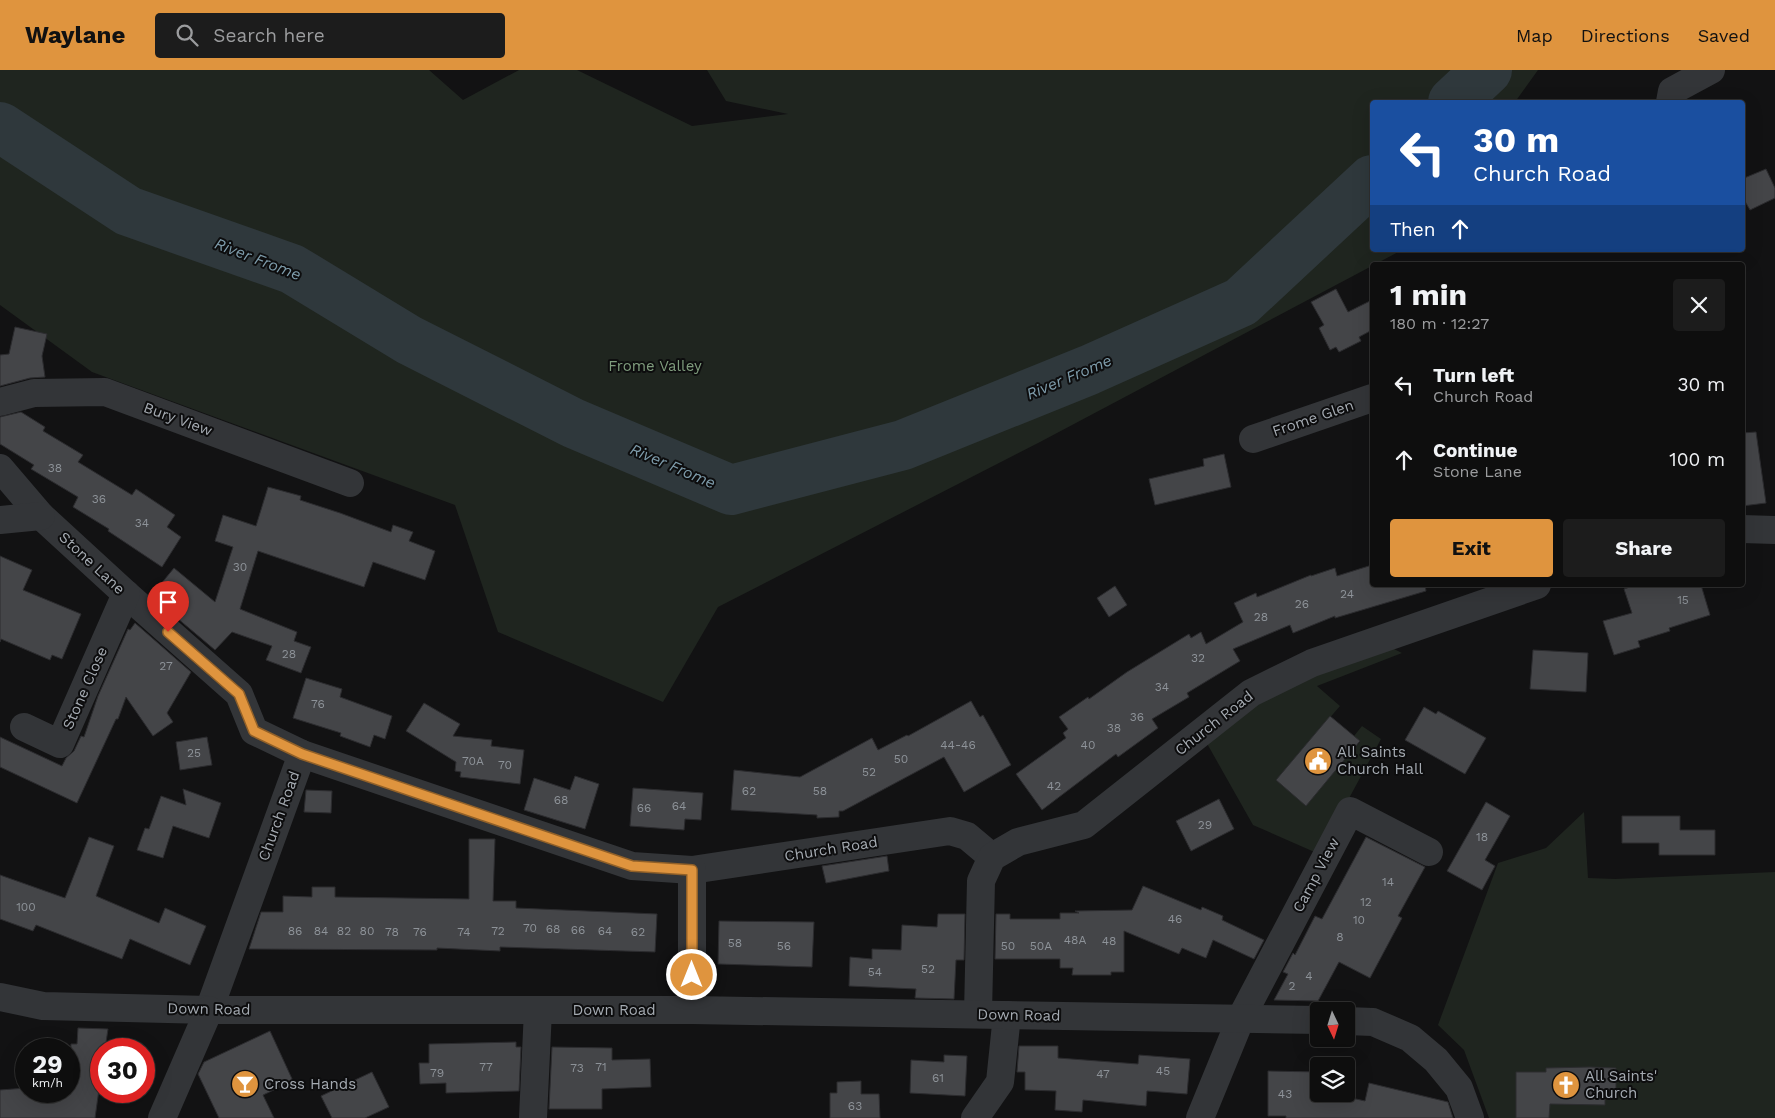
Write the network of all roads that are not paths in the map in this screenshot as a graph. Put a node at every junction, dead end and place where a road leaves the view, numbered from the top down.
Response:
1 (1711, 70) edge
2 (1670, 100) edge
3 (1370, 399) edge
4 (0, 402) edge
5 (1253, 439) dead end
6 (0, 468) edge
7 (350, 483) dead end
8 (41, 516) junction
9 (0, 520) edge
10 (1745, 529) edge
11 (1775, 530) edge
12 (1531, 587) edge
13 (126, 594) junction
14 (24, 727) dead end
15 (302, 754) junction
16 (1429, 852) dead end
17 (992, 858) junction
18 (692, 870) junction
19 (0, 997) edge
20 (209, 1010) junction
21 (538, 1010) junction
22 (692, 1010) junction
23 (978, 1013) junction
24 (1007, 1015) junction
25 (1241, 1018) junction
26 (1310, 1020) edge
27 (1355, 1021) edge
28 (162, 1118) edge
29 (533, 1118) edge
30 (975, 1118) edge
31 (1200, 1118) edge
32 (1470, 1118) edge

1 - 2 street
3 - 5 street, Frome Glen
4 - 7 street, Bury View
6 - 8 street, Stone Lane
8 - 9 street
8 - 13 street, Stone Lane
10 - 11 street
12 - 17 street, Church Road
13 - 14 street, Stone Close
13 - 15 street, Stone Lane
15 - 18 street, Church Road
15 - 20 street, Church Road
16 - 25 street, Camp View
17 - 18 street, Church Road
17 - 23 street
18 - 22 street
19 - 20 street, Down Road
20 - 21 street, Down Road
20 - 28 street, Church Road
21 - 22 street, Down Road
21 - 29 street
22 - 23 street, Down Road
23 - 24 street, Down Road
24 - 25 street, Down Road
24 - 30 street
25 - 26 street, Down Road
25 - 31 street
27 - 32 street

